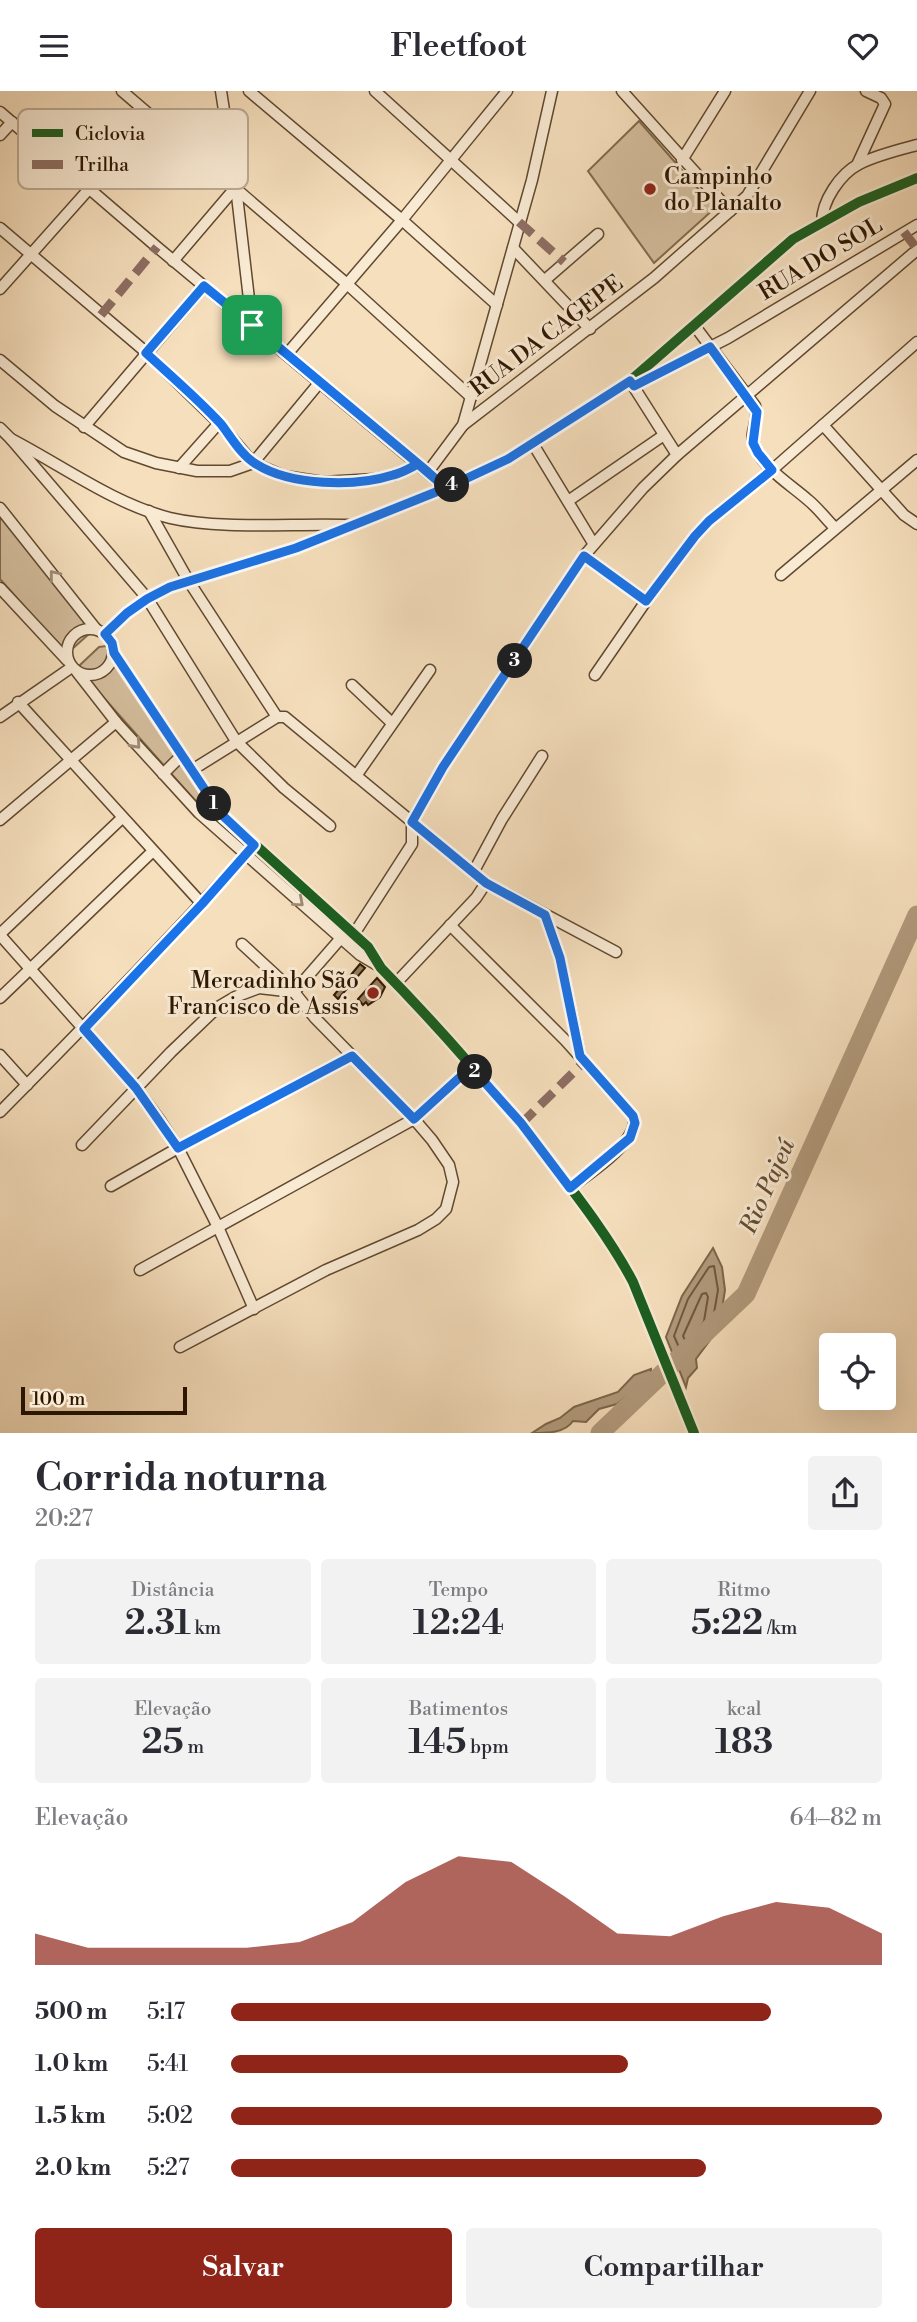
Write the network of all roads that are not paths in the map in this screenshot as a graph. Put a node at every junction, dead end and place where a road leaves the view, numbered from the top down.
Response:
1 (122, 91) edge
2 (221, 91) edge
3 (250, 91) edge
4 (375, 91) edge
5 (552, 91) edge
6 (622, 91) edge
7 (726, 91) edge
8 (810, 91) edge
9 (866, 91) edge
10 (504, 92) edge
11 (143, 109) edge
12 (224, 109) edge
13 (0, 112) edge
14 (12, 122) junction
15 (18, 127) edge
16 (0, 135) edge
17 (917, 145) edge
18 (451, 159) junction
19 (682, 160) junction
20 (857, 165) junction
21 (917, 178) edge
22 (89, 189) joint
23 (234, 189) edge
24 (236, 189) edge
25 (238, 189) edge
26 (730, 211) junction
27 (402, 220) junction
28 (519, 222) junction
29 (822, 222) junction
30 (917, 225) edge
31 (0, 228) edge
32 (598, 234) dead end
33 (513, 247) junction
34 (917, 250) edge
35 (31, 254) junction
36 (173, 261) junction
37 (545, 280) junction
38 (347, 284) junction
39 (204, 286) junction
40 (0, 289) edge
41 (497, 305) junction
42 (252, 325) junction
43 (694, 325) junction
44 (590, 329) junction
45 (917, 342) edge
46 (710, 347) junction
47 (146, 353) junction
48 (287, 354) junction
49 (0, 360) edge
50 (320, 382) junction
51 (632, 384) junction
52 (746, 396) junction
53 (471, 397) junction
54 (219, 423) junction
55 (463, 425) junction
56 (823, 425) junction
57 (84, 427) junction
58 (0, 428) edge
59 (664, 435) junction
60 (11, 439) junction
61 (533, 444) junction
62 (677, 455) junction
63 (917, 460) edge
64 (253, 463) junction
65 (418, 464) junction
66 (179, 468) junction
67 (772, 470) junction
68 (428, 472) junction
69 (446, 488) junction
70 (881, 490) junction
71 (568, 501) junction
72 (0, 508) edge
73 (149, 511) junction
74 (917, 524) edge
75 (354, 525) junction
76 (835, 528) junction
77 (593, 543) junction
78 (584, 556) junction
79 (781, 575) dead end
80 (188, 580) junction
81 (0, 588) edge
82 (147, 599) junction
83 (646, 601) junction
84 (100, 632) junction
85 (114, 653) junction
86 (72, 667) junction
87 (430, 670) dead end
88 (595, 675) dead end
89 (352, 685) dead end
90 (18, 702) junction
91 (0, 717) edge
92 (277, 717) junction
93 (116, 722) junction
94 (393, 723) junction
95 (236, 741) junction
96 (182, 755) junction
97 (542, 755) dead end
98 (71, 762) junction
99 (192, 770) junction
100 (163, 774) junction
101 (356, 776) junction
102 (122, 818) junction
103 (226, 819) junction
104 (0, 820) edge
105 (412, 822) junction
106 (330, 826) dead end
107 (216, 830) junction
108 (254, 845) junction
109 (153, 851) junction
110 (246, 854) junction
111 (474, 871) junction
112 (486, 883) junction
113 (202, 904) junction
114 (545, 915) junction
115 (450, 925) junction
116 (0, 934) edge
117 (354, 934) junction
118 (341, 938) junction
119 (242, 944) dead end
120 (616, 952) dead end
121 (31, 967) junction
122 (381, 968) junction
123 (396, 983) junction
124 (294, 992) junction
125 (0, 998) edge
126 (84, 1029) junction
127 (0, 1055) edge
128 (352, 1056) junction
129 (580, 1056) junction
130 (471, 1067) junction
131 (27, 1085) junction
132 (136, 1088) junction
133 (0, 1112) edge
134 (414, 1119) junction
135 (82, 1145) dead end
136 (178, 1148) junction
137 (111, 1186) dead end
138 (570, 1188) junction
139 (218, 1227) junction
140 (140, 1270) dead end
141 (254, 1309) junction
142 (180, 1347) dead end
143 (694, 1433) edge

1 - 11 street
2 - 12 street
3 - 27 street
4 - 18 street
5 - 28 street
6 - 19 street
7 - 19 street
8 - 26 street, RUA DA CAGEPE
9 - 20 street
10 - 18 street
13 - 14 street
14 - 15 street
14 - 16 street
17 - 20 street
18 - 27 street
18 - 28 street
19 - 26 street
20 - 29 street
21 - 29 street
22 - 35 street
22 - 36 street
23 - 36 street
24 - 42 street
25 - 38 street
26 - 44 street, RUA DA CAGEPE
27 - 38 street
27 - 41 street
28 - 33 street
29 - 43 street
30 - 46 street, RUA DO SOL
31 - 35 street
32 - 37 street
33 - 37 street
33 - 41 street
34 - 52 street
35 - 40 street
35 - 47 street
36 - 39 street
37 - 44 street
38 - 48 street
38 - 53 street
39 - 42 street
39 - 47 street
41 - 53 street
42 - 48 street
43 - 46 street
43 - 51 street
44 - 55 street, RUA DA CAGEPE
45 - 56 street
46 - 51 street, RUA DO SOL
46 - 52 street
47 - 54 street
47 - 57 street
48 - 50 street
49 - 57 street
50 - 64 street
50 - 65 street
51 - 59 street
51 - 61 street
52 - 62 street
52 - 67 street
53 - 55 street
54 - 64 street
54 - 66 street
55 - 68 street
56 - 67 street
56 - 70 street
57 - 66 street
58 - 60 street
59 - 62 street
59 - 71 street
60 - 73 street
60 - 82 street
61 - 69 street
61 - 71 street
62 - 77 street
63 - 70 street
64 - 65 street
64 - 66 street
65 - 68 street
67 - 76 street
67 - 83 street
68 - 69 street
69 - 75 street
70 - 74 street
70 - 76 street
71 - 77 street
84 -> 72 street
73 - 75 street
73 - 80 street
75 - 80 street
76 - 79 street
77 - 78 street
78 - 83 street
78 - 105 street
80 - 82 street
80 - 92 street
81 - 86 street
82 - 84 street
82 - 95 street
83 - 88 street
84 - 85 street
84 - 86 street
85 - 86 street
85 - 96 street
86 - 90 street
86 - 93 street
87 - 94 street
89 - 94 street
90 - 91 street
90 - 98 street
92 - 95 street
92 - 101 street
93 - 98 street
93 -> 100 street
94 - 101 street
95 - 99 street
95 - 106 street
96 - 99 street
96 - 100 street
97 - 111 street
98 - 102 street
98 - 104 street
99 - 103 street
100 - 107 street
101 - 105 street
102 - 109 street
102 - 116 street
103 - 107 street
103 - 108 street
105 - 111 street
105 - 117 street
107 - 110 street
108 - 110 street
108 - 117 street
109 - 113 street
109 - 121 street
110 - 113 street
110 -> 118 street
111 - 112 street
112 - 114 street
112 - 115 street
113 - 126 street
114 - 120 street
114 - 129 street
115 - 123 street
115 - 129 street
116 - 121 street
117 - 122 street
118 - 122 street
118 - 124 street
119 - 124 street
121 - 125 street
121 - 126 street
122 - 123 street
123 - 130 street
124 - 128 street
124 - 132 street
126 - 131 street
126 - 132 street
127 - 131 street
128 - 134 street
128 - 136 street
129 - 138 street
130 - 134 street
130 - 138 street
131 - 133 street
132 - 135 street
132 - 136 street
134 - 139 street
134 - 141 street
136 - 137 street
136 - 139 street
138 - 143 street
139 - 140 street
139 - 141 street
141 - 142 street

